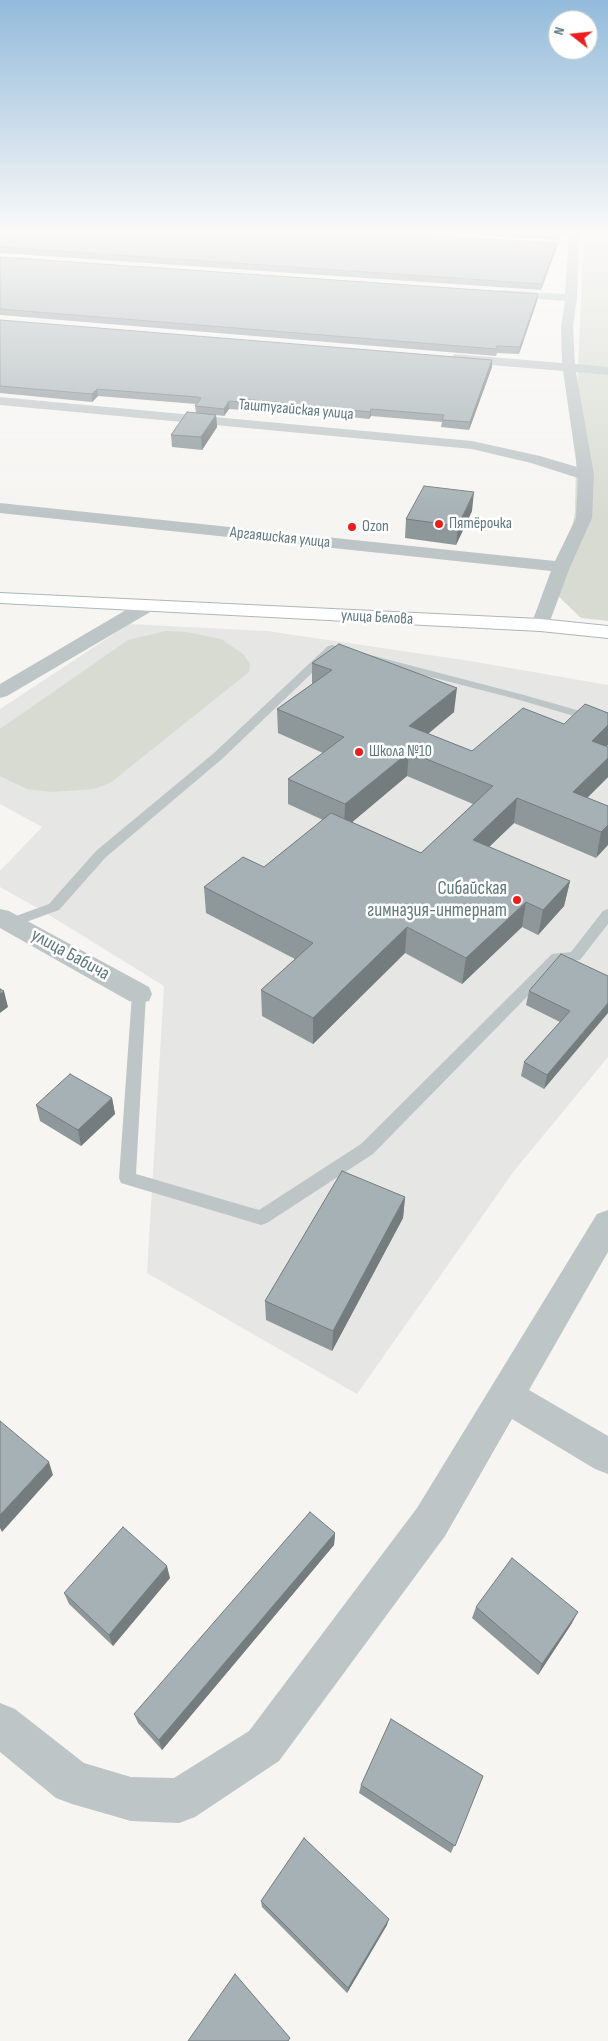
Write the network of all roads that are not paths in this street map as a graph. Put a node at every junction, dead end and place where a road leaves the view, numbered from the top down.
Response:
1 (567, 326) edge
2 (442, 357) edge
3 (569, 368) junction
4 (608, 371) edge
5 (0, 401) edge
6 (586, 475) junction
7 (0, 508) edge
8 (561, 567) junction
9 (0, 598) edge
10 (145, 607) junction
11 (540, 625) junction
12 (608, 632) edge
13 (0, 692) edge
14 (608, 723) edge
15 (608, 914) edge
16 (5, 920) edge
17 (140, 994) joint
18 (608, 1223) edge
19 (505, 1394) junction
20 (608, 1456) edge
21 (0, 1724) edge

1 - 3 street
2 - 3 street
3 - 4 street
3 - 6 street
5 - 6 street, Таштугайская улица
6 - 8 street
7 - 8 street, Аргаяшская улица
8 - 11 street
9 - 10 main road, улица Белова
10 - 11 main road, улица Белова
10 - 13 street
11 - 12 main road, улица Белова
14 - 16 lane
15 - 17 lane
16 - 17 street, улица Бабича
18 - 19 street
19 - 20 street
19 - 21 street

